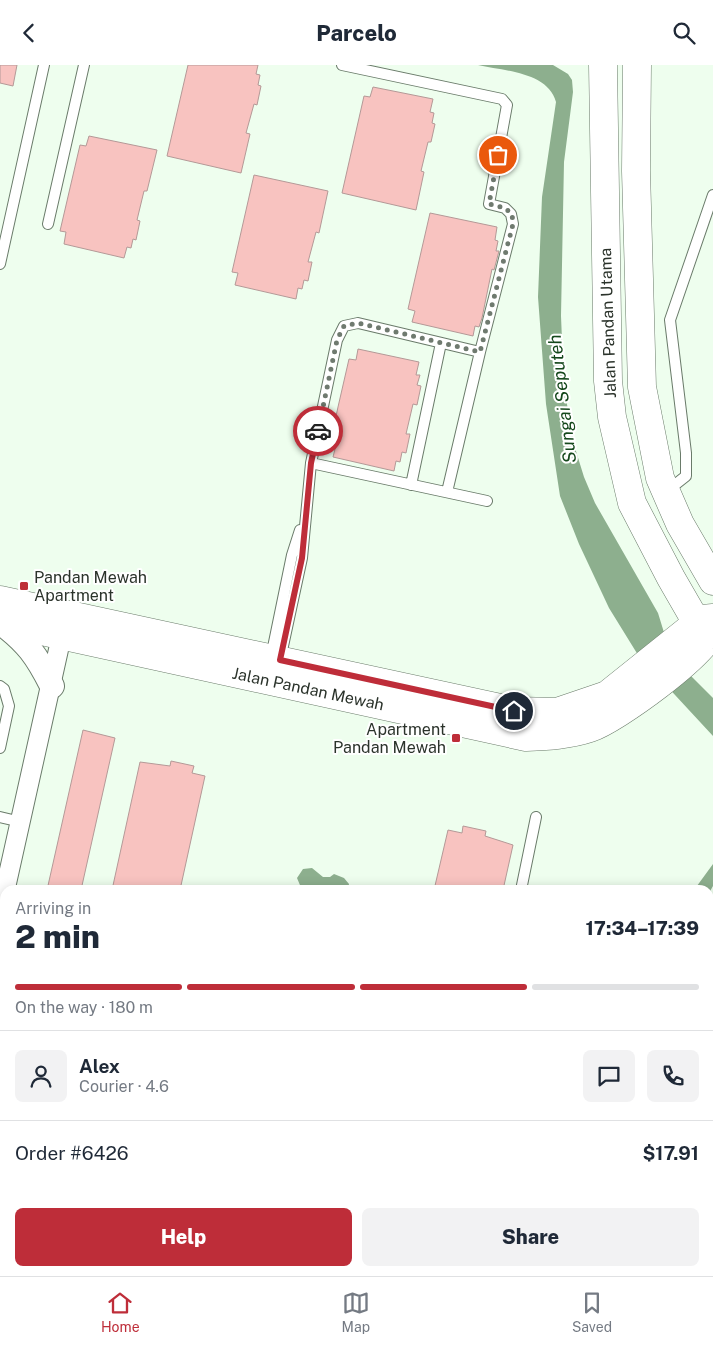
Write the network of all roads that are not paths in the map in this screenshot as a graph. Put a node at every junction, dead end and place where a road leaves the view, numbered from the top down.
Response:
1 (44, 65) edge
2 (84, 65) edge
3 (342, 65) edge
4 (603, 65) edge
5 (637, 65) edge
6 (713, 195) edge
7 (48, 224) dead end
8 (0, 263) edge
9 (441, 343) junction
10 (480, 352) junction
11 (311, 463) junction
12 (411, 485) junction
13 (663, 485) junction
14 (447, 492) junction
15 (487, 501) dead end
16 (713, 581) edge
17 (0, 600) edge
18 (0, 622) edge
19 (64, 625) junction
20 (701, 640) edge
21 (276, 659) junction
22 (652, 676) junction
23 (0, 686) edge
24 (52, 686) junction
25 (0, 748) edge
26 (0, 817) edge
27 (536, 817) dead end
28 (21, 822) junction
29 (6, 885) edge
30 (522, 885) edge

1 - 8 lane
2 - 7 lane
3 - 10 lane
4 - 20 main road, Jalan Pandan Utama
5 - 13 main road, Jalan Pandan Utama
6 - 13 lane
9 - 10 lane
9 - 11 lane
9 - 12 lane
10 - 14 lane
11 - 12 lane
11 - 21 lane
12 - 14 lane
13 - 16 main road, Jalan Pandan Utama
13 - 20 main road
14 - 15 lane
17 - 19 main road, Jalan Pandan Mewah
18 - 19 main road, Jalan Pandan Mewah
18 - 24 street
19 - 21 main road, Jalan Pandan Mewah
19 - 22 main road, Jalan Pandan Mewah
19 - 24 street
20 - 22 main road, Jalan Pandan Mewah
21 - 22 main road, Jalan Pandan Mewah
23 - 25 lane
24 - 28 street
26 - 28 lane
27 - 30 lane
28 - 29 street

